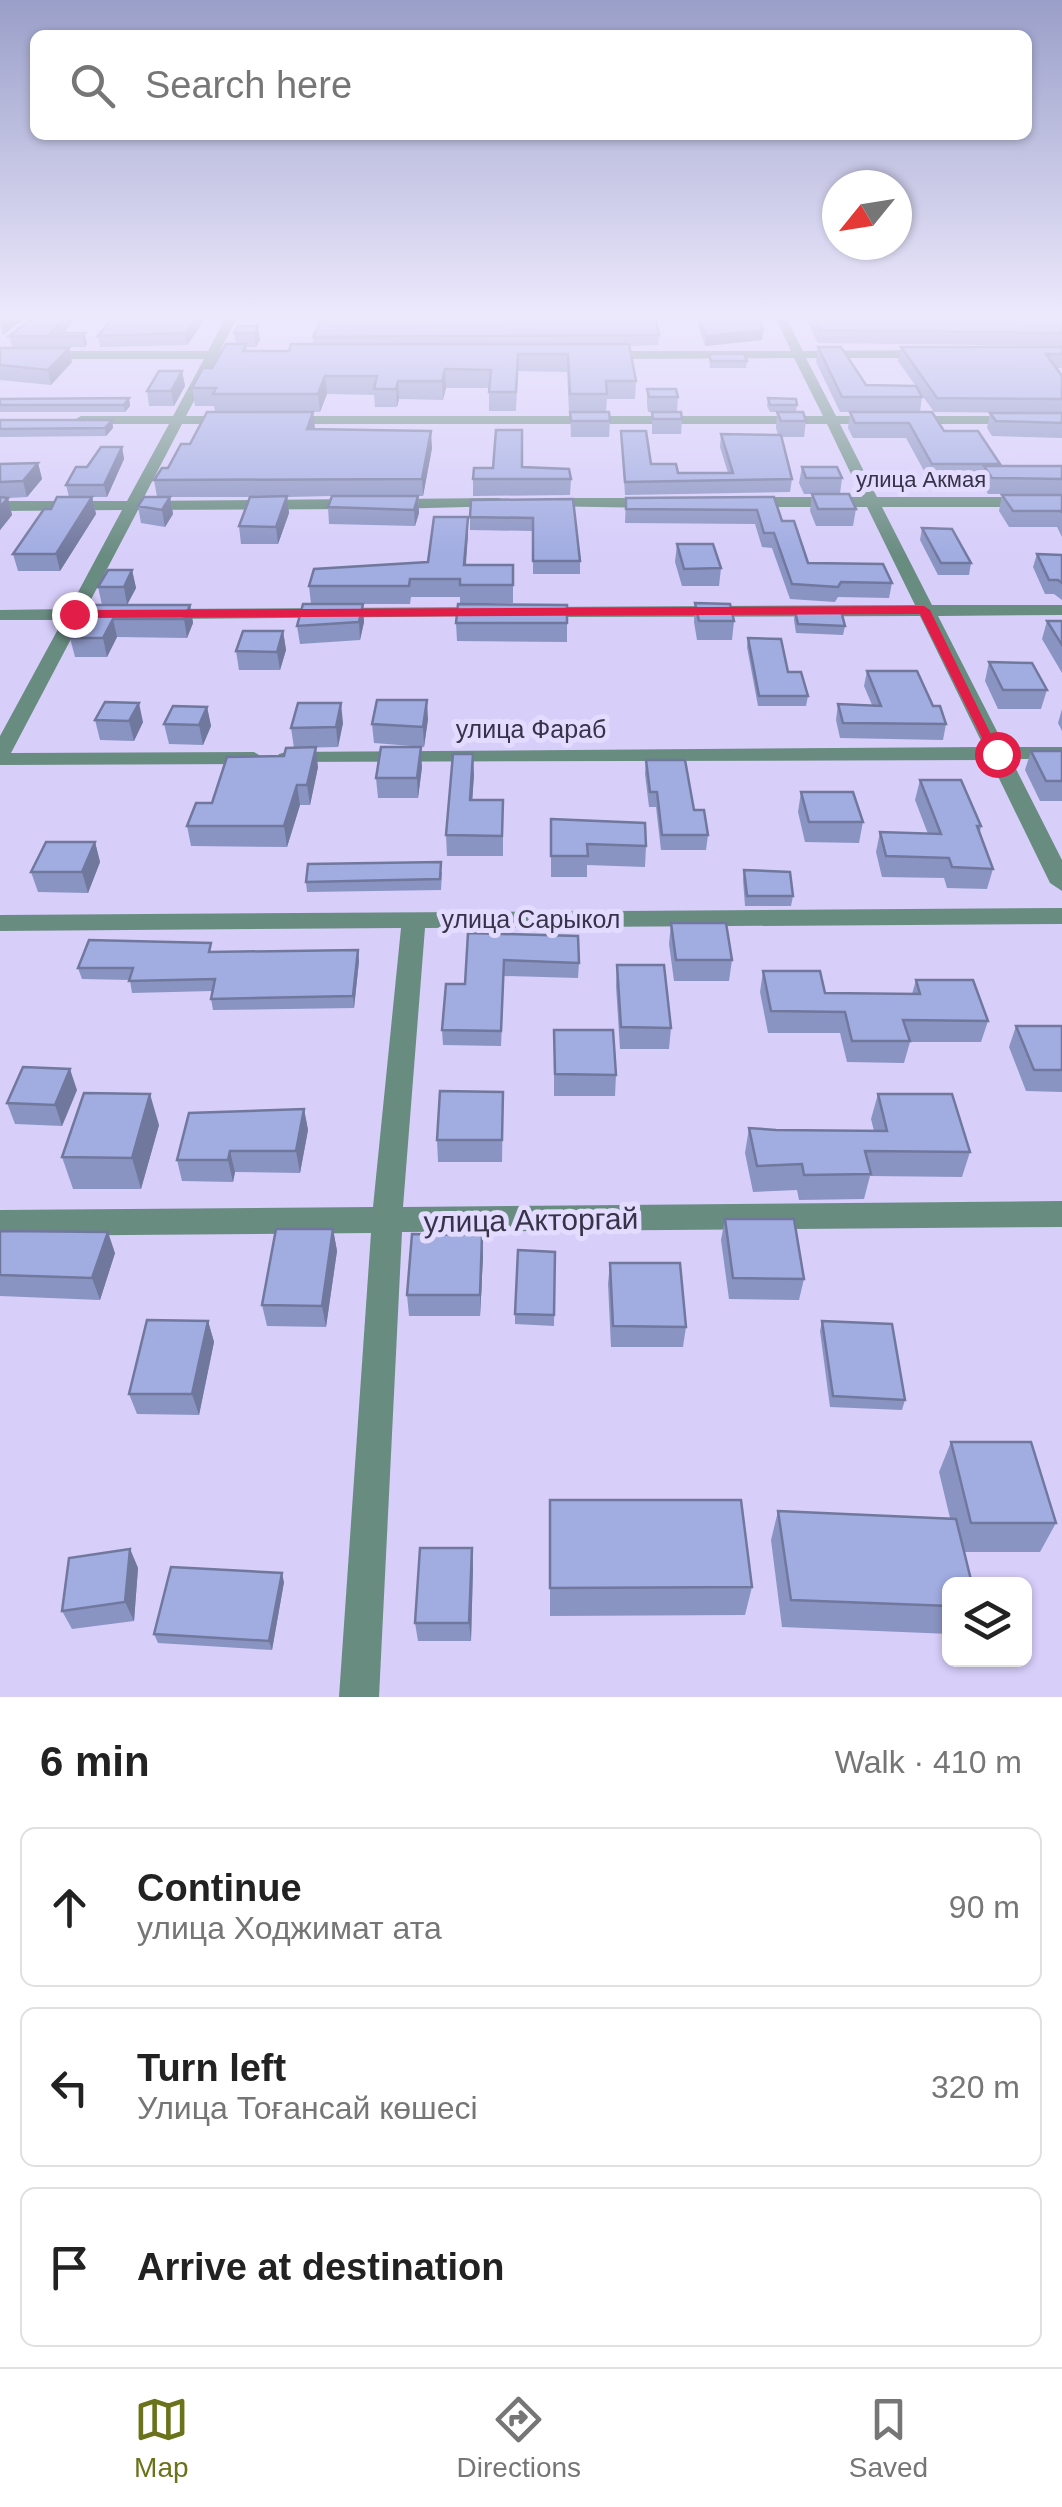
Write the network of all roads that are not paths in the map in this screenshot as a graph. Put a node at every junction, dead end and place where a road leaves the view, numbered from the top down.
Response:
1 (188, 396) edge
2 (820, 396) edge
3 (832, 419) junction
4 (59, 420) edge
5 (176, 420) junction
6 (256, 420) edge
7 (276, 420) edge
8 (1062, 420) edge
9 (874, 501) junction
10 (678, 502) edge
11 (736, 502) edge
12 (1062, 502) edge
13 (0, 506) edge
14 (129, 506) junction
15 (924, 610) junction
16 (1062, 610) edge
17 (74, 614) junction
18 (0, 615) edge
19 (1062, 753) edge
20 (997, 754) junction
21 (0, 757) edge
22 (1062, 883) edge
23 (1062, 916) edge
24 (414, 920) junction
25 (0, 923) edge
26 (1062, 1214) edge
27 (388, 1221) junction
28 (0, 1223) edge
29 (359, 1697) edge

1 - 5 street
2 - 3 street
3 - 7 street
3 - 8 street
3 - 9 street
4 - 5 street
5 - 6 street
5 - 14 street
9 - 11 street, улица Акмая
9 - 12 street, улица Акмая
9 - 15 street
10 - 14 street
13 - 14 street
14 - 17 street
15 - 16 street
15 - 17 street
15 - 20 street
17 - 18 street
17 - 21 street
19 - 20 street, улица Фараб
20 - 21 street, улица Фараб
20 - 22 street
23 - 24 street, улица Сарыкол
24 - 25 street, улица Сарыкол
24 - 27 street
26 - 27 street, улица Акторгай
27 - 28 street, улица Акторгай
27 - 29 street

